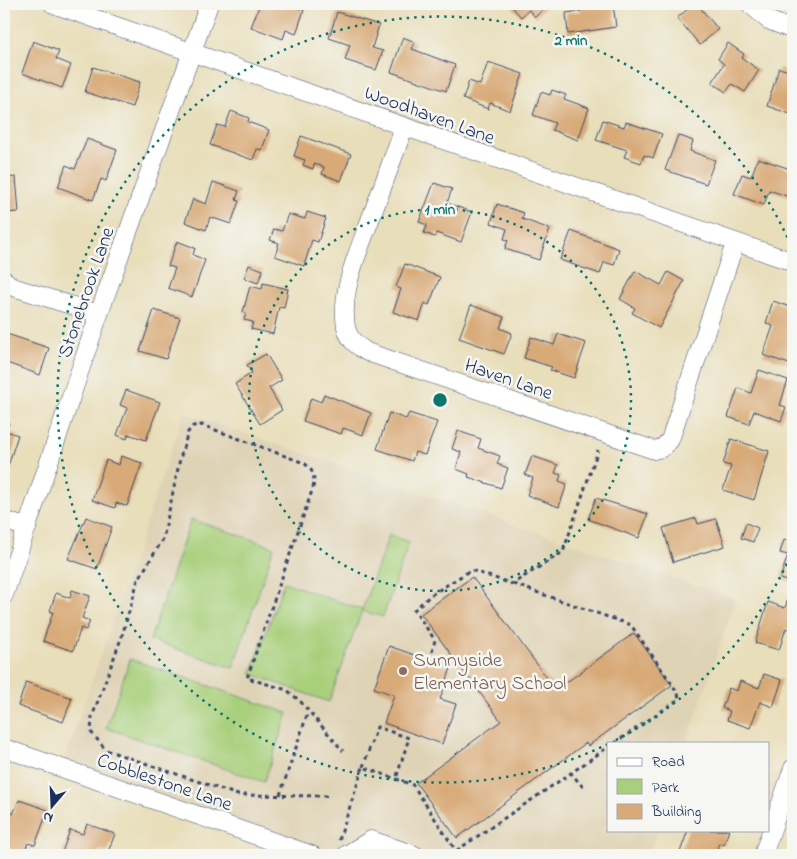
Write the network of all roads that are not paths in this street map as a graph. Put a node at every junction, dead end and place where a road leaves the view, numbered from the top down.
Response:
1 (54, 4) edge
2 (209, 4) edge
3 (750, 4) edge
4 (793, 30) edge
5 (191, 51) junction
6 (404, 127) junction
7 (735, 244) junction
8 (793, 262) edge
9 (4, 280) edge
10 (99, 314) junction
11 (4, 520) edge
12 (26, 528) junction
13 (4, 595) edge
14 (4, 748) edge
15 (793, 768) edge
16 (343, 848) edge
17 (312, 855) edge
18 (415, 855) edge
19 (763, 855) edge

1 - 5 street, Woodhaven Lane
2 - 5 street, Stonebrook Lane
3 - 4 street
5 - 6 street, Woodhaven Lane
5 - 10 street, Stonebrook Lane
6 - 7 street, Woodhaven Lane
6 - 7 street, Haven Lane
7 - 8 street, Woodhaven Lane
9 - 10 street
10 - 12 street, Stonebrook Lane
11 - 12 street
12 - 13 street, Stonebrook Lane
14 - 17 street, Cobblestone Lane
15 - 19 street
16 - 18 street

